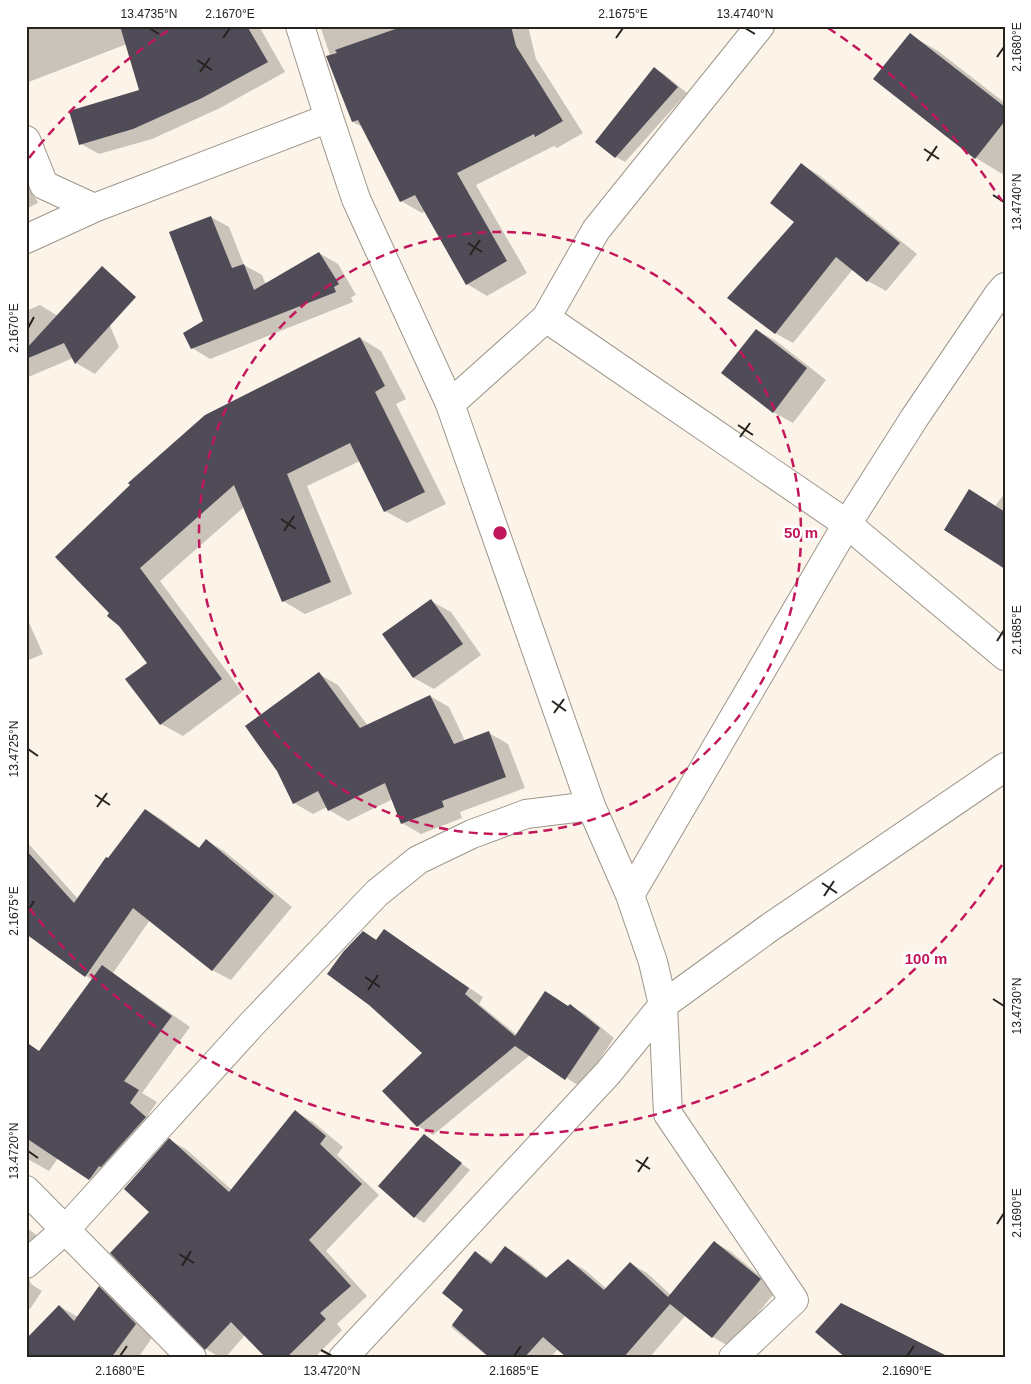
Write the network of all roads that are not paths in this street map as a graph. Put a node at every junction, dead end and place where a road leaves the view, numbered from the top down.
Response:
1 (300, 26) edge
2 (760, 26) edge
3 (329, 118) junction
4 (26, 140) edge
5 (94, 208) junction
6 (26, 239) edge
7 (1005, 287) edge
8 (546, 318) junction
9 (450, 404) junction
10 (848, 524) junction
11 (1005, 656) edge
12 (1005, 767) edge
13 (591, 806) junction
14 (630, 895) junction
15 (663, 1005) junction
16 (26, 1190) edge
17 (65, 1230) junction
18 (26, 1264) edge
19 (192, 1358) edge
20 (343, 1358) edge
21 (733, 1358) edge

1 - 3 street
2 - 8 street
3 - 5 street
3 - 9 street
4 - 5 street
5 - 6 street
7 - 10 street
8 - 9 street
8 - 10 street
9 - 13 street
10 - 11 street
10 - 14 street
12 - 15 street
13 - 14 street
13 - 17 street
14 - 15 street
15 - 20 street
15 - 21 street
16 - 17 street
17 - 18 street
17 - 19 street

